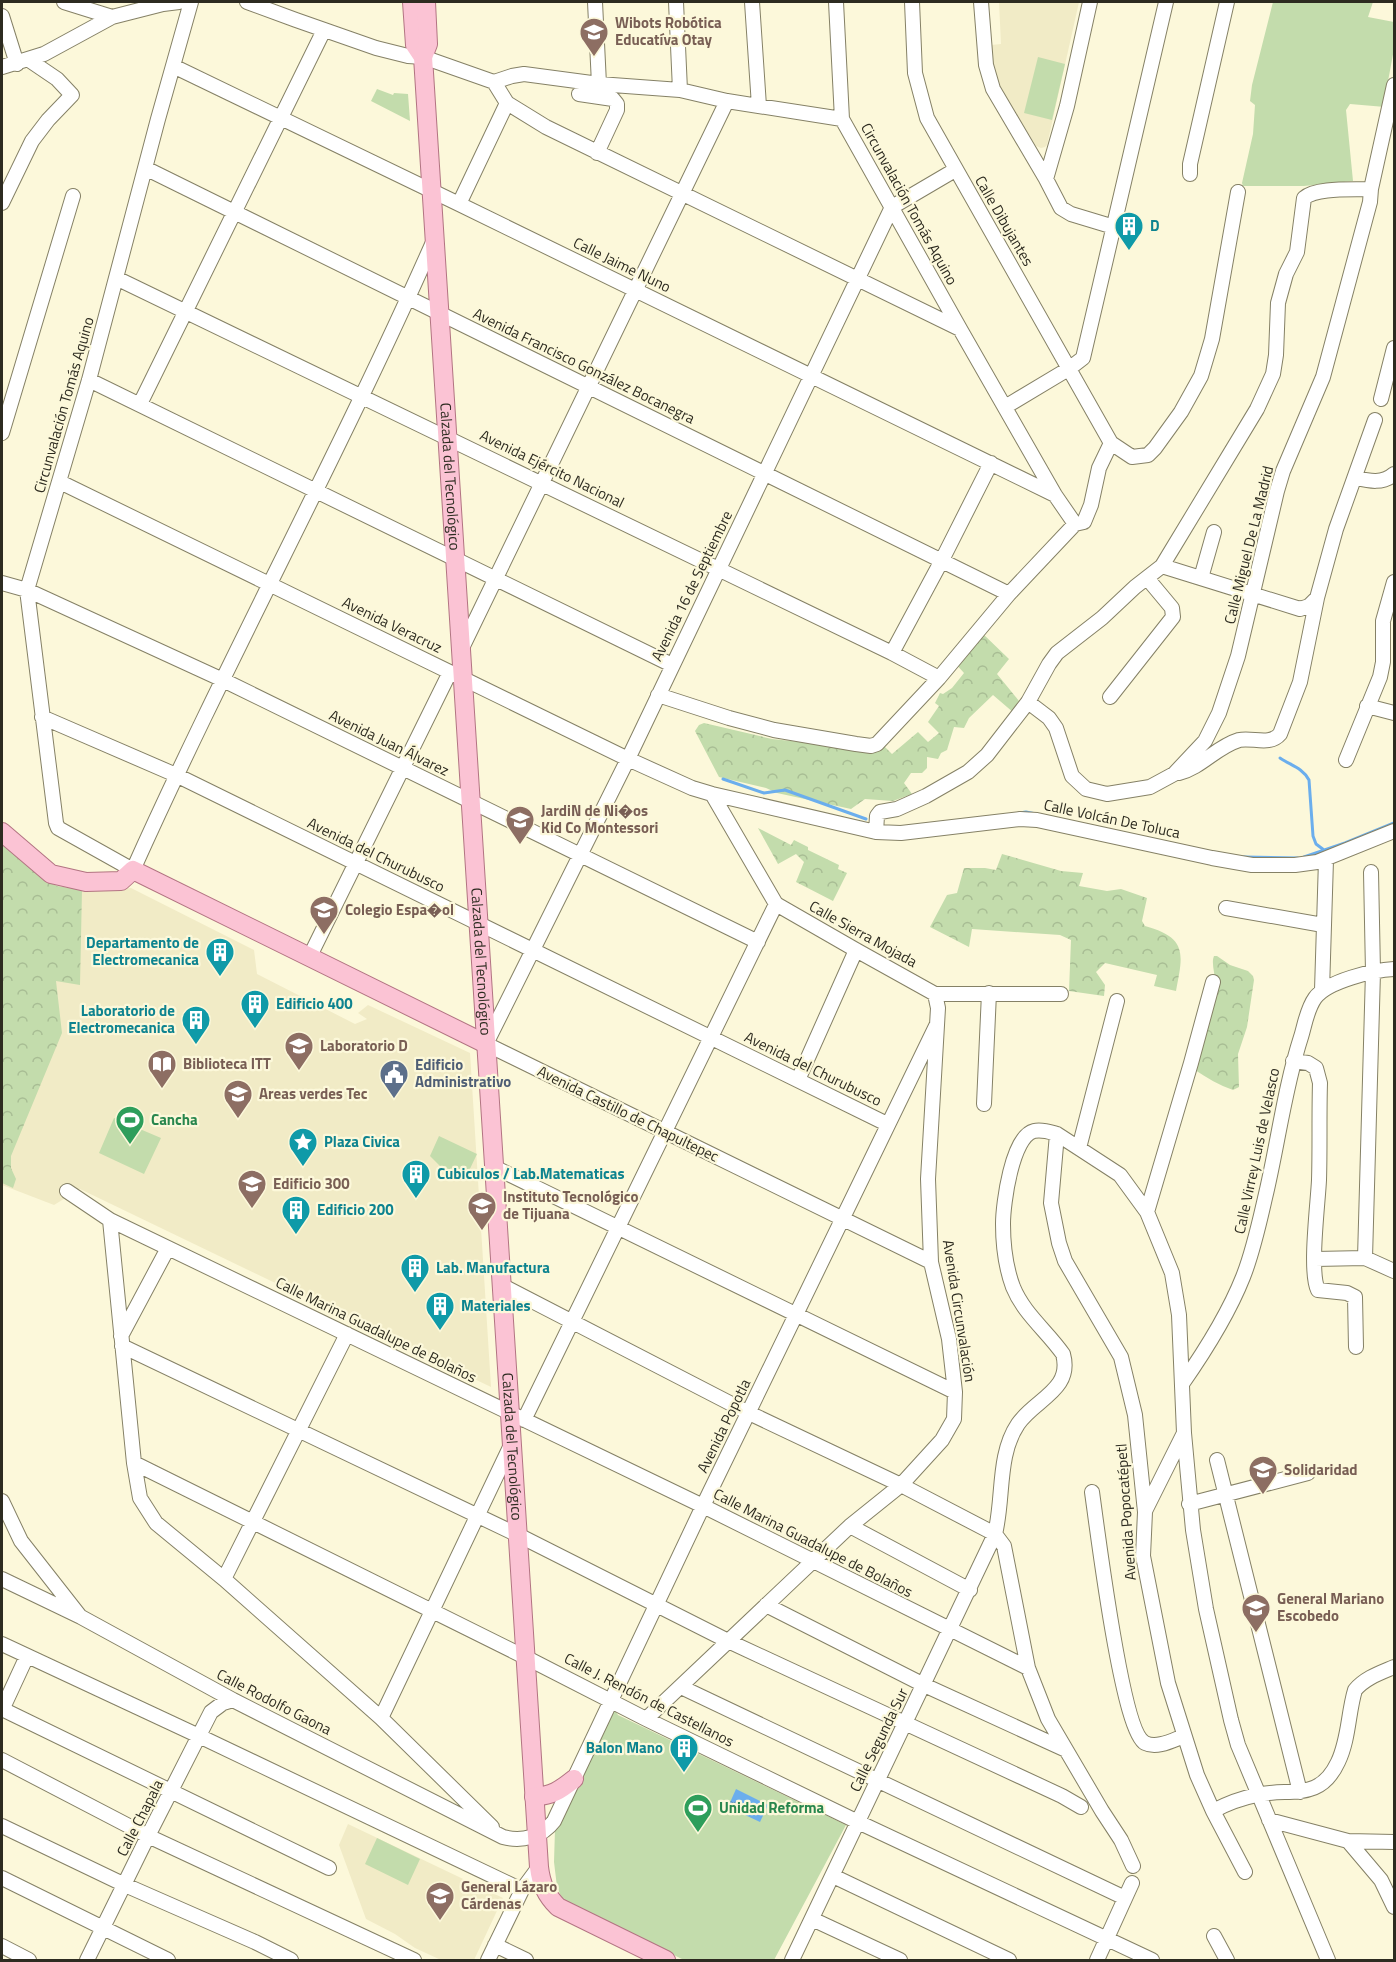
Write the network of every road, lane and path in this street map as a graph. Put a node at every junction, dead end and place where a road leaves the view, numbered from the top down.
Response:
1 (64, 2) edge
2 (179, 2) edge
3 (191, 2) edge
4 (247, 2) edge
5 (412, 2) edge
6 (426, 2) edge
7 (595, 2) edge
8 (676, 2) edge
9 (752, 2) edge
10 (836, 2) edge
11 (912, 2) edge
12 (981, 2) edge
13 (1090, 2) edge
14 (1166, 2) edge
15 (1227, 2) edge
16 (2, 16) edge
17 (111, 17) junction
18 (324, 30) junction
19 (423, 57) junction
20 (23, 62) junction
21 (173, 66) junction
22 (2, 68) edge
23 (494, 82) junction
24 (599, 84) junction
25 (1395, 85) edge
26 (680, 90) junction
27 (579, 94) dead end
28 (727, 101) junction
29 (507, 103) junction
30 (759, 106) junction
31 (281, 118) junction
32 (842, 119) junction
33 (597, 153) junction
34 (146, 168) junction
35 (955, 170) junction
36 (1190, 174) dead end
37 (1046, 179) junction
38 (1371, 189) junction
39 (431, 190) junction
40 (1238, 192) dead end
41 (682, 195) junction
42 (73, 196) dead end
43 (2, 203) edge
44 (459, 204) junction
45 (892, 207) junction
46 (235, 211) junction
47 (1114, 227) junction
48 (434, 239) junction
49 (116, 278) junction
50 (858, 280) junction
51 (636, 290) junction
52 (408, 297) junction
53 (186, 310) junction
54 (439, 312) junction
55 (960, 329) junction
56 (1394, 349) edge
57 (1070, 368) junction
58 (812, 377) junction
59 (89, 380) junction
60 (589, 387) junction
61 (362, 395) junction
62 (1381, 399) dead end
63 (140, 405) junction
64 (1005, 407) junction
65 (1375, 420) dead end
66 (2, 433) edge
67 (447, 436) junction
68 (1111, 443) junction
69 (991, 463) junction
70 (765, 473) junction
71 (1395, 474) edge
72 (1356, 478) junction
73 (60, 482) junction
74 (543, 483) junction
75 (317, 490) junction
76 (1055, 495) junction
77 (1075, 524) junction
78 (1215, 532) dead end
79 (455, 558) junction
80 (942, 560) junction
81 (1162, 566) junction
82 (718, 568) junction
83 (496, 578) junction
84 (1147, 578) junction
85 (1202, 578) junction
86 (1395, 582) edge
87 (2, 583) edge
88 (270, 584) junction
89 (27, 590) junction
90 (1009, 594) junction
91 (1253, 594) junction
92 (1317, 598) junction
93 (461, 651) junction
94 (892, 653) junction
95 (672, 664) junction
96 (456, 674) junction
97 (939, 678) junction
98 (223, 680) junction
99 (658, 695) junction
100 (1110, 697) dead end
101 (1028, 702) junction
102 (1367, 706) junction
103 (1395, 713) edge
104 (42, 717) junction
105 (628, 759) junction
106 (1346, 760) dead end
107 (403, 768) junction
108 (1174, 774) junction
109 (176, 775) junction
110 (712, 794) junction
111 (470, 802) junction
112 (56, 823) joint
113 (1395, 831) edge
114 (2, 832) edge
115 (876, 832) junction
116 (579, 855) junction
117 (1326, 860) junction
118 (356, 863) junction
119 (133, 870) junction
120 (1371, 873) dead end
121 (776, 904) junction
122 (1226, 908) dead end
123 (478, 923) junction
124 (1323, 925) junction
125 (758, 942) junction
126 (533, 950) junction
127 (856, 950) junction
128 (310, 956) junction
129 (1395, 969) edge
130 (1373, 972) junction
131 (1213, 982) dead end
132 (1322, 990) junction
133 (989, 993) junction
134 (935, 994) junction
135 (1061, 994) dead end
136 (1117, 1001) dead end
137 (937, 1024) junction
138 (489, 1038) junction
139 (711, 1038) junction
140 (1293, 1060) junction
141 (798, 1080) junction
142 (984, 1104) dead end
143 (887, 1124) junction
144 (665, 1132) junction
145 (1057, 1134) junction
146 (1079, 1148) junction
147 (494, 1167) junction
148 (67, 1191) dead end
149 (1147, 1212) junction
150 (110, 1220) junction
151 (843, 1220) junction
152 (618, 1229) junction
153 (168, 1248) junction
154 (1315, 1258) junction
155 (1365, 1258) junction
156 (931, 1262) junction
157 (1395, 1271) edge
158 (501, 1285) junction
159 (796, 1314) junction
160 (570, 1322) junction
161 (347, 1334) junction
162 (121, 1342) junction
163 (1356, 1347) dead end
164 (1182, 1384) junction
165 (955, 1392) junction
166 (749, 1413) junction
167 (516, 1416) junction
168 (298, 1430) junction
169 (1184, 1433) junction
170 (512, 1443) junction
171 (1217, 1460) dead end
172 (134, 1463) junction
173 (1308, 1473) dead end
174 (901, 1485) junction
175 (1092, 1492) dead end
176 (1225, 1494) junction
177 (2, 1501) edge
178 (1189, 1504) junction
179 (703, 1506) junction
180 (1145, 1512) junction
181 (477, 1516) junction
182 (252, 1522) junction
183 (850, 1526) junction
184 (995, 1534) junction
185 (518, 1535) junction
186 (813, 1561) junction
187 (2, 1579) edge
188 (224, 1579) junction
189 (970, 1590) junction
190 (656, 1605) junction
191 (766, 1605) junction
192 (432, 1610) junction
193 (81, 1617) junction
194 (950, 1630) junction
195 (728, 1641) junction
196 (2, 1644) edge
197 (27, 1656) junction
198 (525, 1657) junction
199 (1395, 1667) edge
200 (1028, 1668) junction
201 (924, 1685) junction
202 (681, 1687) junction
203 (233, 1700) junction
204 (611, 1700) junction
205 (2, 1709) edge
206 (381, 1718) junction
207 (646, 1719) junction
208 (905, 1725) junction
209 (199, 1736) junction
210 (1184, 1736) junction
211 (1066, 1750) junction
212 (2, 1760) edge
213 (574, 1779) junction
214 (878, 1780) junction
215 (172, 1791) junction
216 (1300, 1792) junction
217 (1259, 1794) junction
218 (534, 1797) junction
219 (1081, 1807) dead end
220 (1213, 1811) junction
221 (1269, 1820) junction
222 (858, 1822) junction
223 (2, 1826) edge
224 (148, 1836) junction
225 (537, 1836) junction
226 (502, 1837) junction
227 (1348, 1841) junction
228 (1395, 1842) edge
229 (1133, 1866) dead end
230 (539, 1867) junction
231 (329, 1868) dead end
232 (1245, 1872) dead end
233 (832, 1876) junction
234 (2, 1878) edge
235 (1132, 1883) dead end
236 (125, 1885) junction
237 (522, 1890) junction
238 (1125, 1898) junction
239 (1395, 1907) edge
240 (812, 1919) junction
241 (104, 1928) junction
242 (1214, 1936) dead end
243 (1107, 1938) junction
244 (495, 1945) junction
245 (2, 1946) edge
246 (29, 1960) edge
247 (87, 1960) edge
248 (168, 1960) edge
249 (291, 1960) edge
250 (414, 1960) edge
251 (488, 1960) edge
252 (525, 1960) edge
253 (666, 1960) edge
254 (792, 1960) edge
255 (900, 1960) edge
256 (1009, 1960) edge
257 (1097, 1960) edge
258 (1152, 1960) edge
259 (1227, 1960) edge
260 (1328, 1960) edge

1 - 17 street
2 - 17 street
3 - 21 street, Circunvalación Tomás Aquino
4 - 18 street
5 - 19 main road, Calzada del Tecnológico
6 - 19 main road, Calzada del Tecnológico
7 - 24 street
8 - 26 street
9 - 30 street
10 - 32 street
11 - 35 street, Calle Dibujantes
12 - 37 street
13 - 37 street
14 - 47 street
15 - 36 street
16 - 20 street
17 - 20 street
18 - 19 street
18 - 31 street
19 - 23 street
19 - 39 main road, Calzada del Tecnológico
20 - 22 street
20 - 43 street
21 - 31 street, Calle Jaime Nuno
21 - 34 street, Circunvalación Tomás Aquino
23 - 24 street, Circunvalación Tomás Aquino
23 - 29 street
24 - 26 street, Circunvalación Tomás Aquino
25 - 38 street, Calle Miguel De La Madrid
26 - 28 street, Circunvalación Tomás Aquino
27 - 33 street
28 - 30 street, Circunvalación Tomás Aquino
28 - 41 street
29 - 33 street
29 - 44 street
30 - 32 street, Circunvalación Tomás Aquino
31 - 39 street, Calle Jaime Nuno
31 - 46 street
32 - 45 street, Circunvalación Tomás Aquino
33 - 41 street
34 - 46 street, Avenida Francisco González Bocanegra
34 - 49 street, Circunvalación Tomás Aquino
35 - 45 street
35 - 57 street, Calle Dibujantes
37 - 47 street
38 - 81 street
38 - 91 street, Calle Miguel De La Madrid
39 - 44 street, Calle Jaime Nuno
39 - 48 main road, Calzada del Tecnológico
40 - 68 street
41 - 50 street
41 - 51 street
42 - 66 street
44 - 51 street, Calle Jaime Nuno
45 - 50 street, Avenida 16 de Septiembre
45 - 55 street, Circunvalación Tomás Aquino
46 - 52 street, Avenida Francisco González Bocanegra
46 - 53 street
47 - 57 street
48 - 52 street
48 - 54 main road, Calzada del Tecnológico
49 - 53 street, Avenida Ejército Nacional
49 - 59 street, Circunvalación Tomás Aquino
50 - 55 street
50 - 58 street, Avenida 16 de Septiembre
51 - 58 street, Calle Jaime Nuno
51 - 60 street
52 - 54 street, Avenida Francisco González Bocanegra
52 - 61 street
53 - 61 street, Avenida Ejército Nacional
53 - 63 street
54 - 60 street, Avenida Francisco González Bocanegra
54 - 67 main road, Calzada del Tecnológico
55 - 64 street, Circunvalación Tomás Aquino
56 - 62 street
57 - 64 street
57 - 68 street, Calle Dibujantes
58 - 69 street, Calle Jaime Nuno
58 - 70 street, Avenida 16 de Septiembre
59 - 63 street
59 - 73 street, Circunvalación Tomás Aquino
60 - 70 street, Avenida Francisco González Bocanegra
60 - 74 street
61 - 67 street, Avenida Ejército Nacional
61 - 75 street
63 - 75 street
64 - 76 street, Circunvalación Tomás Aquino
65 - 72 street
67 - 74 street, Avenida Ejército Nacional
67 - 79 main road, Calzada del Tecnológico
68 - 77 street
69 - 76 street, Calle Jaime Nuno
69 - 80 street
70 - 80 street, Avenida Francisco González Bocanegra
70 - 82 street, Avenida 16 de Septiembre
71 - 72 street
72 - 92 street
73 - 88 street, Avenida Veracruz
73 - 89 street, Circunvalación Tomás Aquino
74 - 82 street, Avenida Ejército Nacional
74 - 83 street
75 - 79 street
75 - 88 street
76 - 77 street, Circunvalación Tomás Aquino
77 - 90 street
78 - 85 street
79 - 83 street
79 - 93 main road, Calzada del Tecnológico
80 - 90 street, Avenida Francisco González Bocanegra
80 - 94 street
81 - 84 street
81 - 85 street
82 - 94 street, Avenida Ejército Nacional
82 - 95 street, Avenida 16 de Septiembre
83 - 93 street
83 - 95 street
84 - 100 street
84 - 101 street
85 - 91 street
86 - 102 street
87 - 89 street, Avenida Juan Álvarez
88 - 96 street, Avenida Veracruz
88 - 98 street
89 - 98 street, Avenida Juan Álvarez
89 - 104 street, Circunvalación Tomás Aquino
90 - 97 street
91 - 92 street
91 - 108 street, Calle Miguel De La Madrid
92 - 108 street
93 - 96 main road, Calzada del Tecnológico
94 - 97 street, Avenida Ejército Nacional
95 - 99 street, Avenida 16 de Septiembre
96 - 105 street, Avenida Veracruz
96 - 107 street
96 - 111 main road, Calzada del Tecnológico
97 - 99 street
98 - 107 street, Avenida Juan Álvarez
98 - 109 street
99 - 105 street, Avenida 16 de Septiembre
101 - 108 street, Calle Miguel De La Madrid
101 - 115 street
102 - 103 street
102 - 106 street
104 - 109 street, Avenida del Churubusco
104 - 112 street, Circunvalación Tomás Aquino
105 - 110 street, Avenida Veracruz
105 - 116 street, Avenida 16 de Septiembre
107 - 111 street, Avenida Juan Álvarez
107 - 118 street
109 - 118 street, Avenida del Churubusco
109 - 119 street
110 - 115 street, Calle Volcán De Toluca
110 - 121 street, Calle Sierra Mojada
111 - 116 street, Avenida Juan Álvarez
111 - 123 main road, Calzada del Tecnológico
112 - 119 street, Avenida Castillo de Chapultepec
113 - 117 street, Calle Volcán De Toluca
114 - 119 main road
115 - 117 street, Calle Volcán De Toluca
116 - 125 street, Avenida Juan Álvarez
116 - 126 street, Avenida 16 de Septiembre
117 - 124 street
118 - 123 street, Avenida del Churubusco
118 - 128 street
119 - 128 main road, Avenida Castillo de Chapultepec
120 - 130 street
121 - 125 street
121 - 127 street, Calle Sierra Mojada
122 - 124 street
123 - 126 street, Avenida del Churubusco
123 - 138 main road, Calzada del Tecnológico
124 - 132 street
125 - 139 street
126 - 138 street, Avenida 16 de Septiembre
126 - 139 street, Avenida del Churubusco
127 - 134 street, Calle Sierra Mojada
127 - 141 street
128 - 138 main road, Avenida Castillo de Chapultepec
129 - 130 street
130 - 132 street
130 - 155 street
131 - 149 street
132 - 140 street, Calle Virrey Luis de Velasco
133 - 134 street
133 - 135 street
133 - 142 street
134 - 137 street, Avenida Circunvalación
136 - 146 street
137 - 143 street, Avenida Popotla
137 - 156 street, Avenida Circunvalación
138 - 144 street, Avenida Castillo de Chapultepec
138 - 147 main road, Calzada del Tecnológico
139 - 141 street, Avenida del Churubusco
139 - 144 street
140 - 154 street
140 - 164 street, Calle Virrey Luis de Velasco
141 - 143 street, Avenida del Churubusco
143 - 151 street, Avenida Popotla
144 - 151 street, Avenida Castillo de Chapultepec
144 - 152 street
145 - 146 street
145 - 180 street, Avenida Popocatépetl
145 - 184 street, Calle Segunda Sur
146 - 149 street
147 - 152 street
147 - 158 main road, Calzada del Tecnológico
148 - 150 street, Calle Marina Guadalupe de Bolaños
149 - 164 street
150 - 153 street, Calle Marina Guadalupe de Bolaños
150 - 162 street
151 - 156 street, Avenida Castillo de Chapultepec
151 - 159 street, Avenida Popotla
152 - 159 street
152 - 160 street
153 - 161 street, Calle Marina Guadalupe de Bolaños
153 - 162 street
154 - 155 street
154 - 163 street
155 - 157 street
156 - 165 street, Avenida Circunvalación
158 - 160 street
158 - 167 main road, Calzada del Tecnológico
159 - 165 street
159 - 166 street, Avenida Popotla
160 - 166 street
160 - 167 street
161 - 167 street, Calle Marina Guadalupe de Bolaños
161 - 168 street
162 - 168 street
162 - 172 street
164 - 169 street
165 - 174 street, Avenida Circunvalación
166 - 174 street
166 - 179 street, Avenida Popotla
167 - 170 main road, Calzada del Tecnológico
167 - 179 street, Calle Marina Guadalupe de Bolaños
168 - 181 street
168 - 182 street
169 - 178 street
169 - 180 street
170 - 181 street
170 - 185 main road, Calzada del Tecnológico
171 - 176 street
172 - 182 street, Calle J. Rendón de Castellanos
172 - 188 street
173 - 176 street
174 - 183 street, Avenida Circunvalación
174 - 184 street
175 - 210 street
176 - 178 street
176 - 216 street
177 - 193 street
178 - 217 street
179 - 186 street, Calle Marina Guadalupe de Bolaños
179 - 190 street, Avenida Popotla
180 - 210 street, Avenida Popocatépetl
181 - 185 street
181 - 192 street
182 - 188 street
182 - 192 street, Calle J. Rendón de Castellanos
183 - 186 street, Avenida Circunvalación
183 - 189 street
184 - 189 street, Calle Segunda Sur
184 - 200 street
185 - 190 street
185 - 198 main road, Calzada del Tecnológico
186 - 191 street, Avenida Circunvalación
186 - 194 street, Calle Marina Guadalupe de Bolaños
187 - 193 street, Calle Rodolfo Gaona
188 - 206 street
189 - 194 street, Calle Segunda Sur
190 - 195 street
190 - 204 street, Avenida Popotla
191 - 195 street, Avenida Circunvalación
191 - 201 street
192 - 198 street, Calle J. Rendón de Castellanos
192 - 206 street
193 - 203 street, Calle Rodolfo Gaona
194 - 200 street, Calle Marina Guadalupe de Bolaños
194 - 201 street, Calle Segunda Sur
195 - 202 street, Avenida Circunvalación
195 - 208 street
196 - 197 street
197 - 205 street
197 - 209 street
198 - 204 street, Calle J. Rendón de Castellanos
198 - 218 main road, Calzada del Tecnológico
199 - 216 street
200 - 211 street
201 - 208 street, Calle Segunda Sur
201 - 211 street
202 - 207 street, Avenida Circunvalación
202 - 214 street
203 - 209 street, Calle Chapala
203 - 226 street, Calle Rodolfo Gaona
204 - 207 street, Calle J. Rendón de Castellanos
204 - 213 street, Avenida Popotla
205 - 215 street
206 - 226 street
207 - 222 street, Calle J. Rendón de Castellanos
208 - 214 street, Calle Segunda Sur
208 - 219 street
209 - 215 street, Calle Chapala
209 - 237 street
210 - 220 street, Avenida Popocatépetl
211 - 229 street
212 - 224 street
213 - 218 main road
213 - 225 street, Avenida Popotla
214 - 222 street, Calle Segunda Sur
214 - 238 street
215 - 224 street, Calle Chapala
215 - 231 street
216 - 217 street
217 - 220 street
217 - 221 street
218 - 225 main road, Calzada del Tecnológico
220 - 232 street, Avenida Popocatépetl
221 - 227 street
221 - 260 street
222 - 233 street, Calle Segunda Sur
222 - 243 street, Calle J. Rendón de Castellanos
223 - 236 street
224 - 236 street, Calle Chapala
224 - 250 street
225 - 226 street, Calle Rodolfo Gaona
225 - 230 main road, Calzada del Tecnológico
227 - 228 street
227 - 239 street
230 - 237 street
230 - 253 main road, Calzada del Tecnológico
233 - 240 street, Calle Segunda Sur
233 - 256 street
234 - 241 street
235 - 238 street
236 - 241 street, Calle Chapala
236 - 249 street
237 - 244 street
238 - 243 street
240 - 254 street, Calle Segunda Sur
240 - 255 street
241 - 247 street, Calle Chapala
241 - 248 street
242 - 259 street
243 - 257 street
243 - 258 street, Calle J. Rendón de Castellanos
244 - 251 street
244 - 252 street
245 - 246 street

